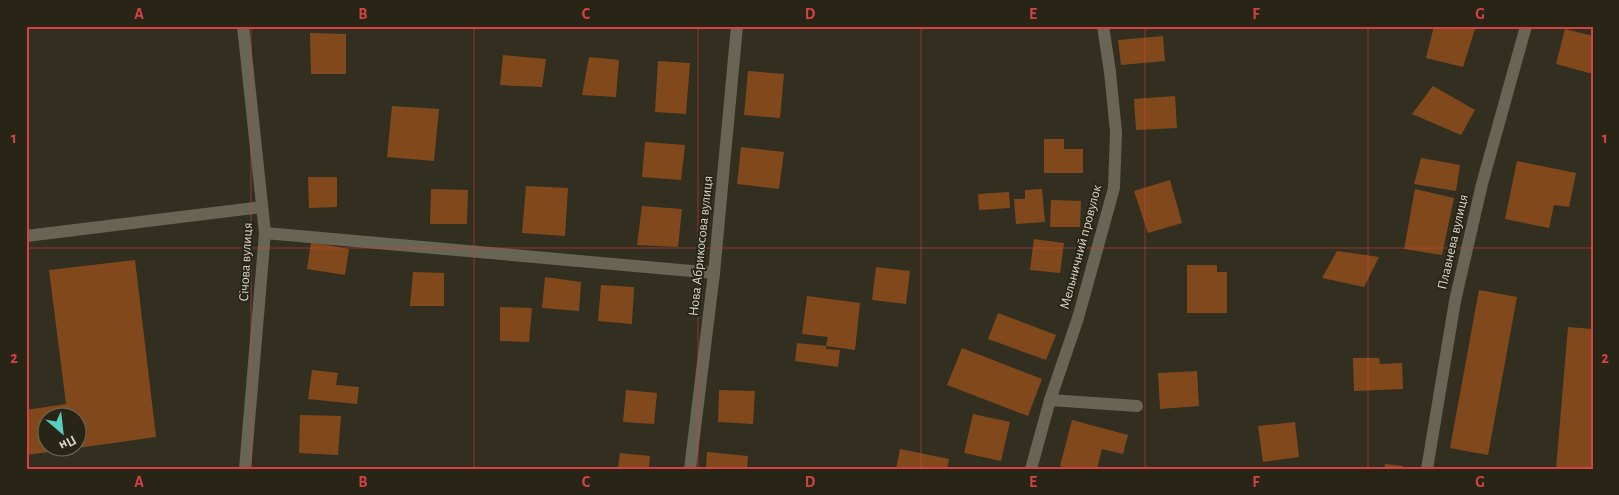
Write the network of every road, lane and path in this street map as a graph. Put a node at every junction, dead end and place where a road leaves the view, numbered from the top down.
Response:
1 (243, 26) edge
2 (737, 26) edge
3 (1103, 26) edge
4 (1526, 26) edge
5 (262, 207) junction
6 (265, 233) junction
7 (26, 236) edge
8 (714, 273) junction
9 (1050, 400) junction
10 (1137, 406) dead end
11 (245, 469) edge
12 (690, 469) edge
13 (1031, 469) edge
14 (1427, 469) edge

1 - 5 street, Січова вулиця
2 - 8 street, Нова Абрикосова вулиця
3 - 9 street, Мельничний провулок
4 - 14 street, Плавнева вулиця
5 - 6 street, Січова вулиця
5 - 7 street
6 - 8 street
6 - 11 street, Січова вулиця
8 - 12 street, Нова Абрикосова вулиця
9 - 10 street
9 - 13 street, Мельничний провулок

